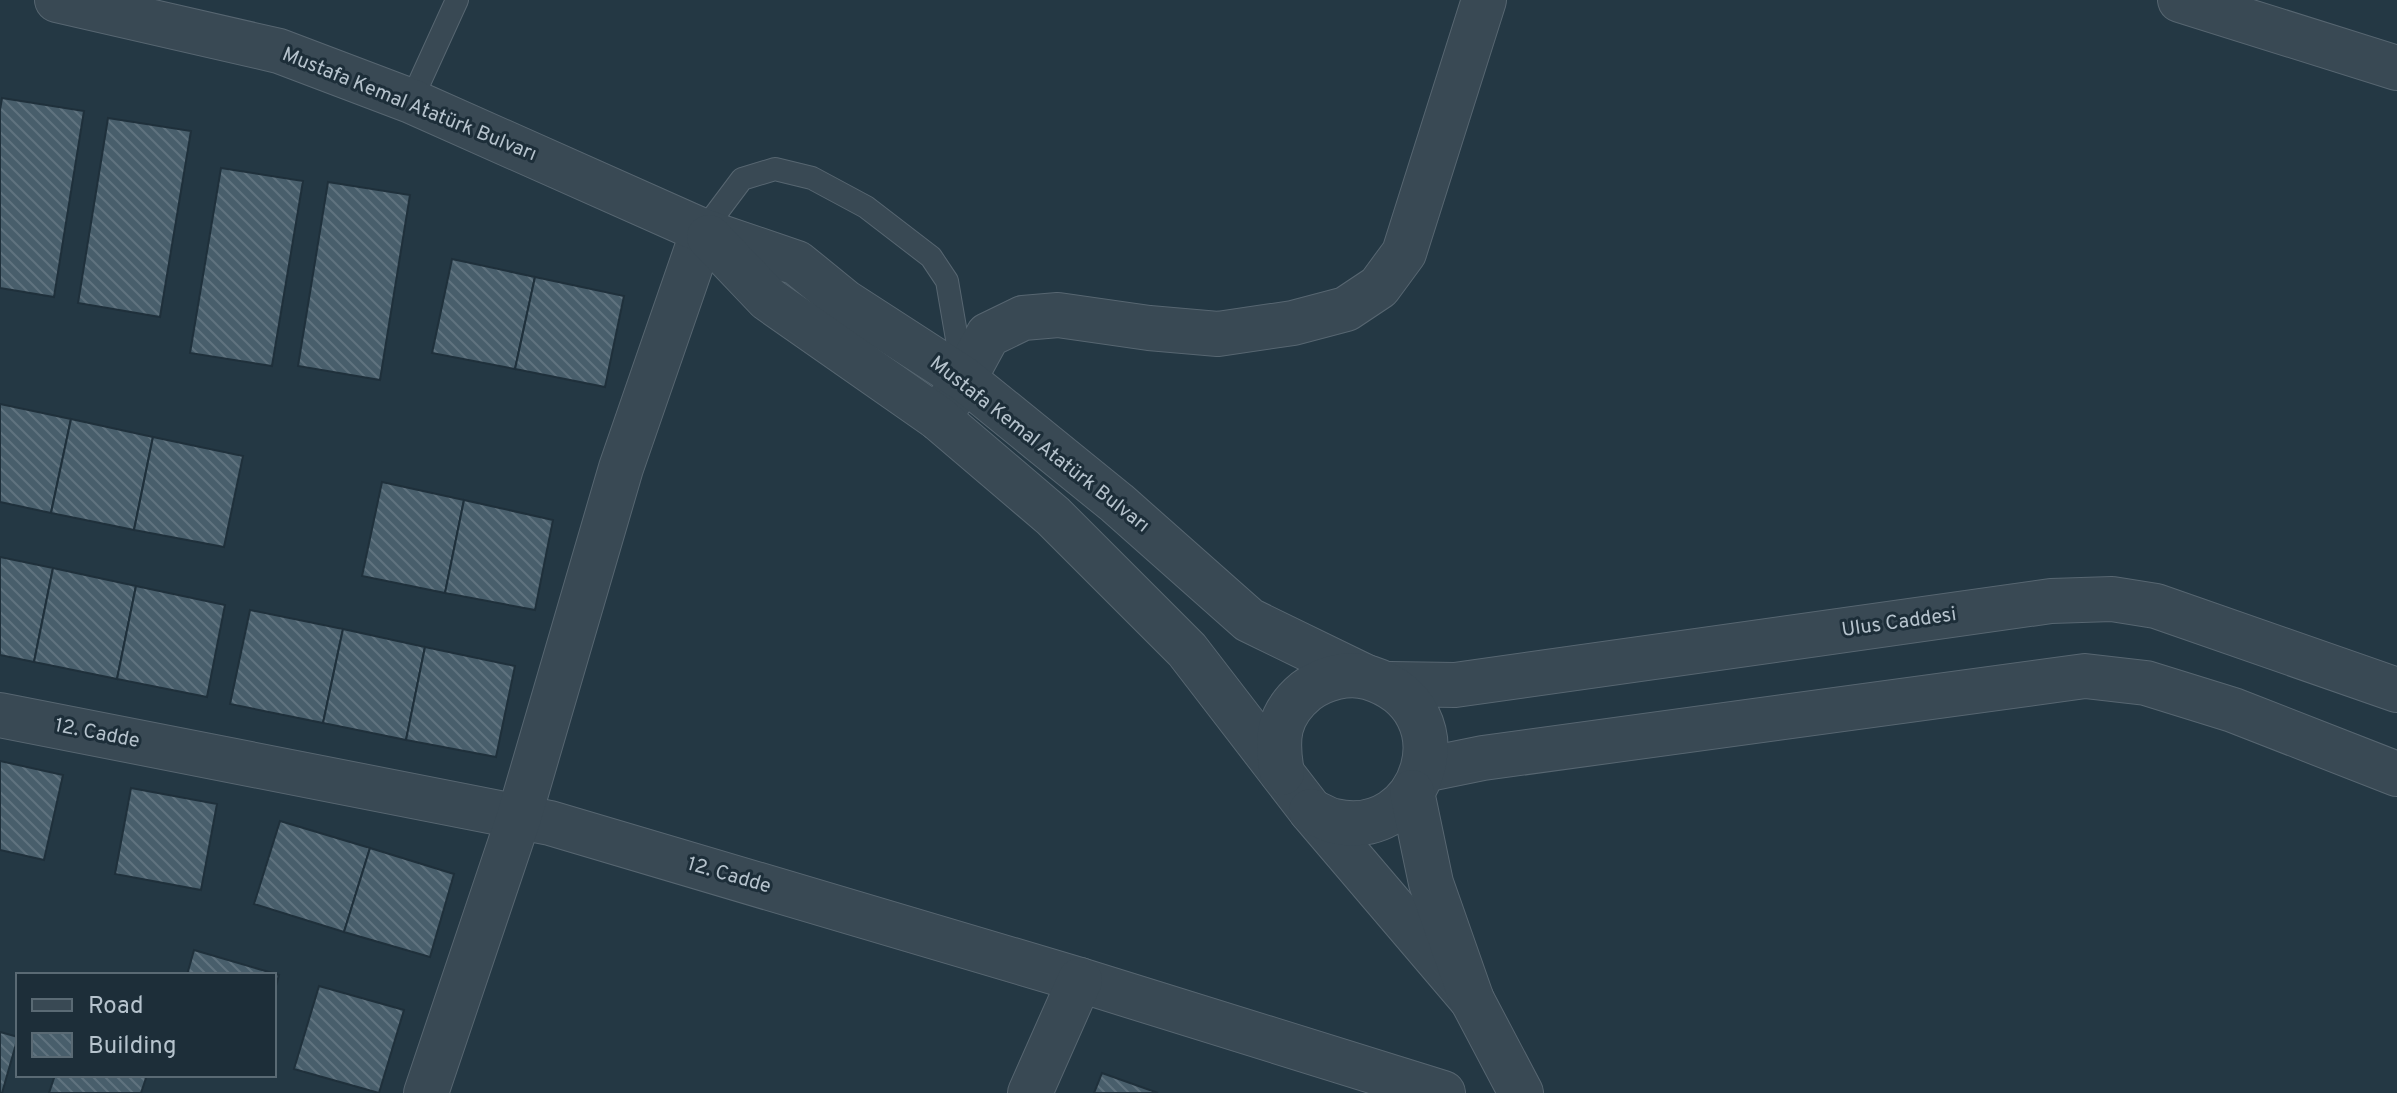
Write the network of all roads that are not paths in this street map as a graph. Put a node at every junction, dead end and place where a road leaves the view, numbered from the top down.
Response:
1 (57, 0) edge
2 (457, 0) edge
3 (1484, 0) edge
4 (2180, 0) edge
5 (2397, 68) edge
6 (411, 101) junction
7 (703, 231) junction
8 (964, 379) junction
9 (938, 418) junction
10 (1377, 680) junction
11 (2397, 690) edge
12 (0, 715) edge
13 (1282, 773) junction
14 (2397, 774) edge
15 (1418, 781) junction
16 (1311, 811) junction
17 (519, 817) junction
18 (1080, 980) junction
19 (1472, 1000) junction
20 (426, 1093) edge
21 (1030, 1093) edge
22 (1443, 1093) edge
23 (1521, 1093) edge

1 - 6 street, Mustafa Kemal Atatürk Bulvarı
2 - 6 lane
3 - 8 street
4 - 5 street
6 - 7 street, Mustafa Kemal Atatürk Bulvarı
7 - 8 street, Mustafa Kemal Atatürk Bulvarı
7 - 8 lane
7 - 9 street, Mustafa Kemal Atatürk Bulvarı
7 - 17 street
8 - 9 street
8 - 10 street, Mustafa Kemal Atatürk Bulvarı
9 - 13 street, Mustafa Kemal Atatürk Bulvarı
10 - 11 street, Ulus Caddesi
10 - 13 street
10 - 15 street
12 - 17 street, 12. Cadde
13 - 16 street
14 - 15 street
15 - 16 street
15 - 19 street
16 - 19 street
17 - 18 street, 12. Cadde
17 - 20 street
18 - 21 street
18 - 22 street, 12. Cadde
19 - 23 street

